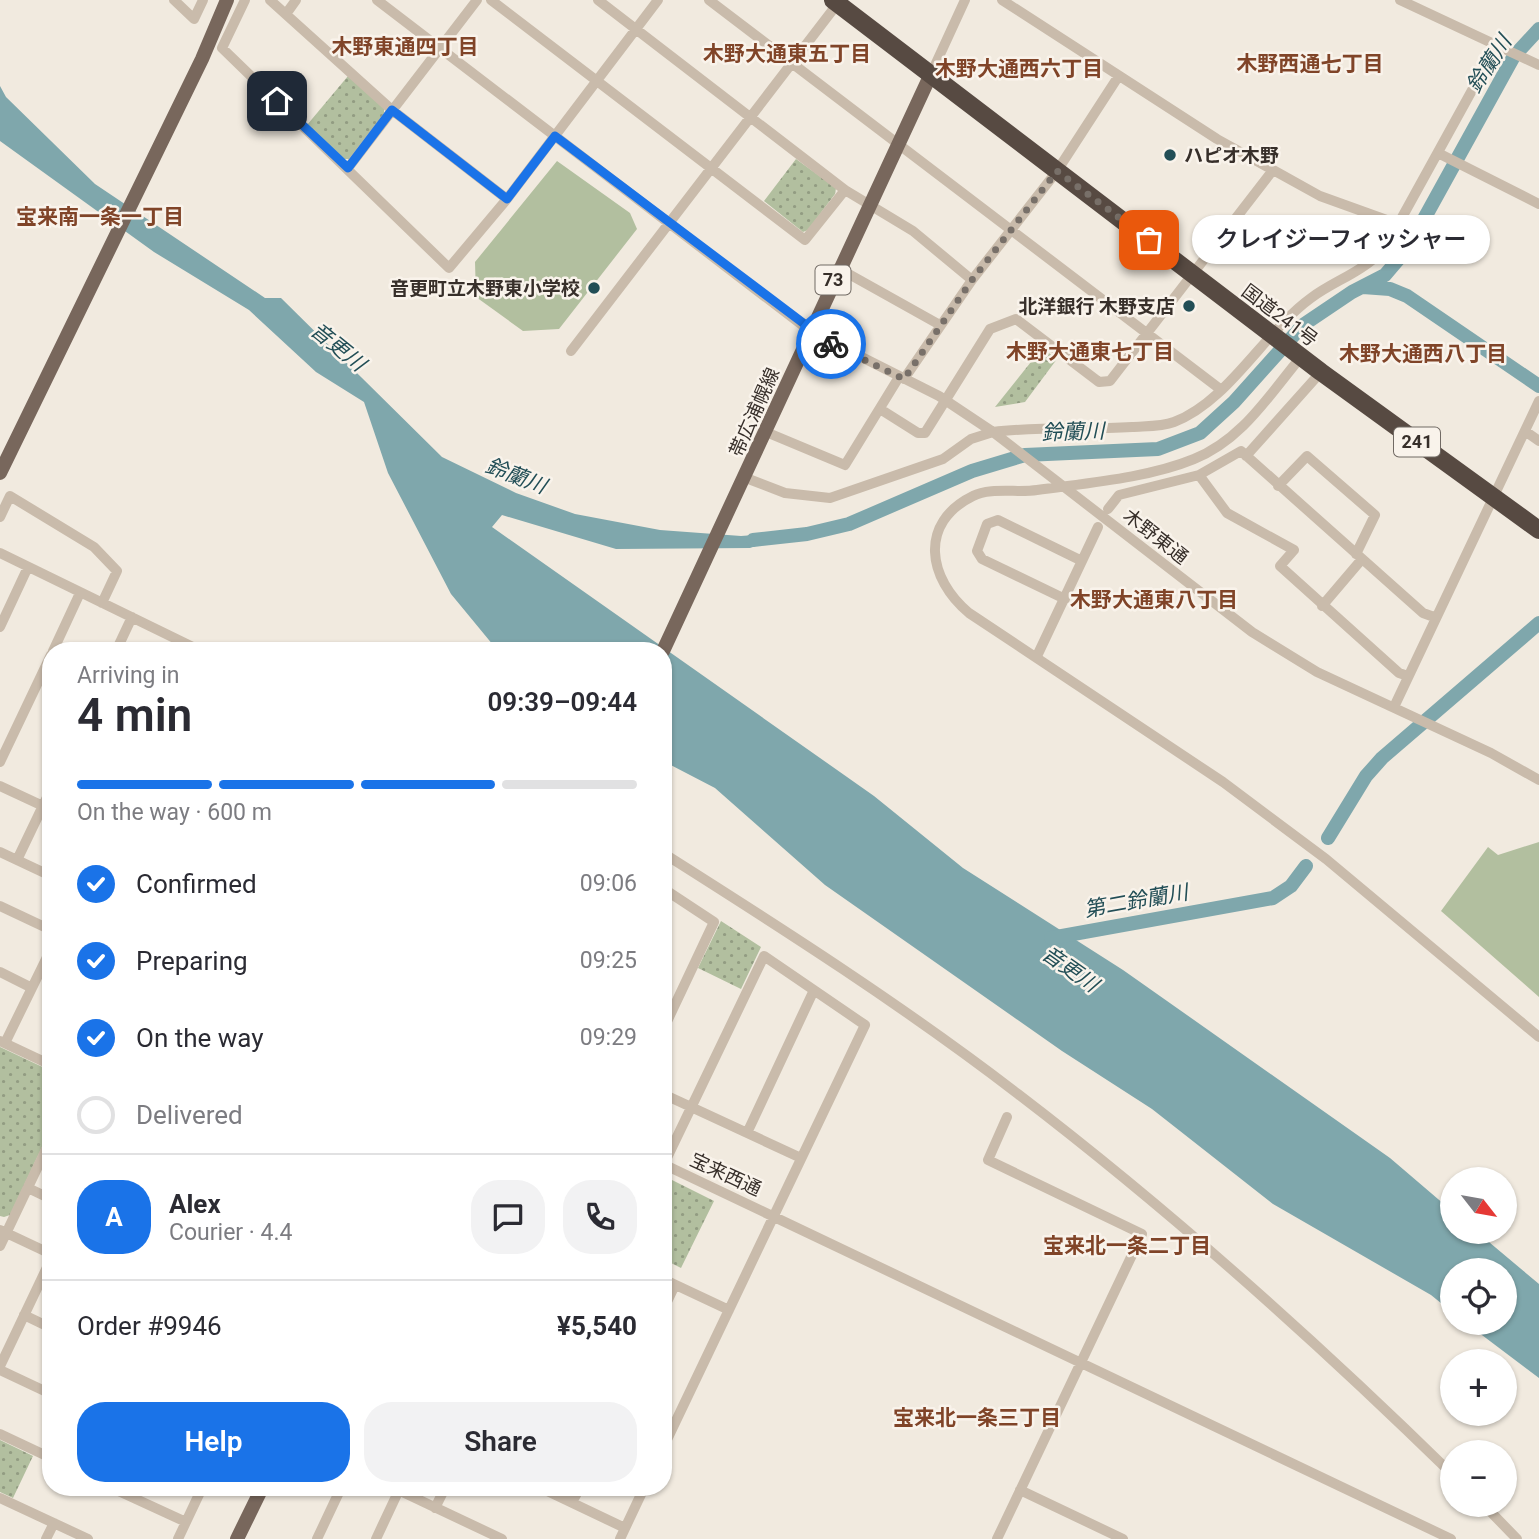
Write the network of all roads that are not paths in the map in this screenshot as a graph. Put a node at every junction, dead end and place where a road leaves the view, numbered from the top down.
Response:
1 (174, 0) edge
2 (203, 0) edge
3 (227, 0) edge
4 (245, 0) edge
5 (270, 0) edge
6 (296, 0) edge
7 (377, 0) edge
8 (477, 0) edge
9 (491, 0) edge
10 (598, 0) edge
11 (658, 0) edge
12 (709, 0) edge
13 (965, 0) edge
14 (1002, 0) edge
15 (1400, 0) edge
16 (835, 2) edge
17 (286, 14) junction
18 (636, 29) junction
19 (441, 48) junction
20 (1502, 48) junction
21 (1535, 62) edge
22 (792, 63) junction
23 (931, 74) junction
24 (1118, 77) junction
25 (597, 81) junction
26 (392, 110) junction
27 (750, 117) junction
28 (555, 136) junction
29 (898, 144) junction
30 (1442, 156) junction
31 (711, 167) junction
32 (348, 168) junction
33 (1273, 170) junction
34 (1057, 171) junction
35 (845, 190) junction
36 (507, 199) junction
37 (1539, 204) edge
38 (868, 206) junction
39 (669, 223) junction
40 (1395, 223) junction
41 (1012, 232) junction
42 (838, 268) junction
43 (1194, 275) junction
44 (972, 280) junction
45 (940, 325) junction
46 (810, 331) junction
47 (1146, 335) junction
48 (1274, 336) junction
49 (571, 351) dead end
50 (1298, 355) junction
51 (1321, 372) junction
52 (902, 378) junction
53 (1220, 389) junction
54 (1539, 401) edge
55 (880, 409) junction
56 (1525, 431) junction
57 (766, 432) junction
58 (993, 432) junction
59 (1539, 442) edge
60 (1246, 456) junction
61 (0, 473) edge
62 (1199, 475) junction
63 (743, 483) junction
64 (1062, 485) junction
65 (1278, 486) junction
66 (1493, 498) junction
67 (1108, 509) dead end
68 (0, 517) edge
69 (1098, 527) dead end
70 (1539, 530) edge
71 (0, 553) edge
72 (1359, 557) junction
73 (1082, 561) junction
74 (28, 567) junction
75 (80, 593) junction
76 (1065, 599) junction
77 (102, 603) junction
78 (1322, 606) junction
79 (132, 617) junction
80 (1434, 617) junction
81 (1, 620) edge
82 (57, 642) edge
83 (120, 642) edge
84 (183, 642) edge
85 (668, 642) edge
86 (1037, 656) junction
87 (42, 674) edge
88 (1408, 676) junction
89 (1394, 707) junction
90 (0, 762) edge
91 (1539, 780) edge
92 (0, 786) edge
93 (42, 806) edge
94 (42, 808) edge
95 (0, 852) edge
96 (672, 858) edge
97 (17, 860) junction
98 (42, 872) edge
99 (672, 896) edge
100 (0, 906) edge
101 (42, 926) edge
102 (42, 967) edge
103 (0, 972) edge
104 (32, 988) junction
105 (814, 990) junction
106 (672, 1011) edge
107 (1539, 1037) edge
108 (3, 1042) edge
109 (42, 1061) edge
110 (672, 1098) edge
111 (692, 1107) junction
112 (1007, 1117) dead end
113 (747, 1133) junction
114 (672, 1148) edge
115 (42, 1158) edge
116 (801, 1158) junction
117 (672, 1169) edge
118 (28, 1188) junction
119 (42, 1195) edge
120 (773, 1216) junction
121 (3, 1231) edge
122 (0, 1246) edge
123 (42, 1252) edge
124 (42, 1276) edge
125 (672, 1284) edge
126 (675, 1285) junction
127 (672, 1291) edge
128 (729, 1310) junction
129 (24, 1315) junction
130 (42, 1324) edge
131 (1081, 1362) junction
132 (0, 1368) edge
133 (42, 1389) edge
134 (672, 1429) edge
135 (0, 1434) edge
136 (42, 1454) edge
137 (1440, 1462) edge
138 (1020, 1490) junction
139 (130, 1496) edge
140 (198, 1496) edge
141 (253, 1496) edge
142 (337, 1496) edge
143 (395, 1496) edge
144 (411, 1496) edge
145 (441, 1496) edge
146 (559, 1496) edge
147 (575, 1496) edge
148 (640, 1496) edge
149 (1, 1501) edge
150 (572, 1502) junction
151 (435, 1508) junction
152 (1496, 1517) edge
153 (186, 1522) junction
154 (54, 1523) junction
155 (625, 1528) junction
156 (381, 1537) edge
157 (47, 1539) edge
158 (88, 1539) edge
159 (178, 1539) edge
160 (237, 1539) edge
161 (317, 1539) edge
162 (502, 1539) edge
163 (620, 1539) edge
164 (997, 1539) edge
165 (1123, 1539) edge
166 (1451, 1539) edge
167 (1517, 1539) edge

1 - 2 street
3 - 61 main road
4 - 32 street
5 - 17 street
6 - 17 street
7 - 19 street, 木野東通
8 - 19 street
9 - 25 street
10 - 18 street
11 - 18 street
12 - 22 street
13 - 23 street
14 - 24 street
15 - 20 street
16 - 22 street
16 - 23 highway, 国道241号 / 241
17 - 26 street
18 - 25 street
18 - 27 street
19 - 26 street
19 - 28 street, 木野東通
20 - 21 street
20 - 30 street
22 - 27 street
22 - 29 street
23 - 29 main road, 帯広浦幌線 / 73
23 - 34 highway, 国道241号 / 241
24 - 33 street
24 - 34 street
25 - 28 street
25 - 31 street
26 - 32 street
26 - 36 street
27 - 31 street
27 - 35 street
28 - 36 street
28 - 39 street, 木野東通
29 - 38 main road, 帯広浦幌線 / 73
29 - 41 street
30 - 37 street
30 - 40 street
31 - 35 street
31 - 39 street
32 - 36 street
33 - 40 street
33 - 43 street
34 - 41 street
34 - 43 highway, 国道241号 / 241
35 - 38 street
38 - 42 main road, 帯広浦幌線 / 73
38 - 44 street
39 - 46 street, 木野東通
39 - 49 street
40 - 48 street
41 - 44 street
41 - 47 street
42 - 45 street
42 - 46 main road, 帯広浦幌線 / 73
43 - 47 street
43 - 48 highway, 国道241号 / 241
44 - 45 street
45 - 52 street
46 - 52 street, 木野東通
46 - 57 main road, 帯広浦幌線 / 73
47 - 53 street
47 - 55 street
48 - 50 highway, 国道241号 / 241
48 - 53 street
50 - 51 highway, 国道241号 / 241
50 - 64 street
51 - 60 street
51 - 66 highway, 国道241号 / 241
52 - 55 street
52 - 58 street, 木野東通
53 - 58 street
54 - 56 street
55 - 57 street
56 - 59 street
56 - 66 street
57 - 63 main road, 帯広浦幌線 / 73
58 - 63 street
58 - 64 street, 木野東通
60 - 62 street
60 - 65 street
62 - 67 street
62 - 78 street
63 - 85 main road, 帯広浦幌線 / 73
64 - 86 street
64 - 89 street, 木野東通
65 - 72 street
65 - 72 street
66 - 70 highway, 国道241号 / 241
66 - 80 street
68 - 77 street
69 - 73 street
71 - 74 street
72 - 78 street
72 - 80 street
73 - 76 street
73 - 76 street
74 - 75 street
74 - 81 street
75 - 77 street
75 - 82 street
76 - 86 street
77 - 79 street
78 - 88 street
79 - 83 street
79 - 84 street
80 - 88 street
86 - 107 street
87 - 90 street
88 - 89 street
89 - 91 street, 木野東通
92 - 93 street
94 - 97 street
95 - 97 street
96 - 137 street
97 - 98 street
99 - 106 street
100 - 101 street
102 - 104 street
103 - 104 street
104 - 108 street
105 - 111 street
105 - 113 street
105 - 116 street
108 - 109 street
110 - 111 street
111 - 113 street
111 - 114 street
112 - 131 street
113 - 116 street
115 - 118 street
116 - 120 street
117 - 120 street, 宝来西通
118 - 119 street
118 - 121 street
120 - 128 street
120 - 131 street, 宝来西通
121 - 122 street
121 - 123 street
124 - 129 street
125 - 126 street
126 - 127 street
126 - 128 street
128 - 134 street
129 - 130 street
129 - 132 street
131 - 138 street
131 - 166 street, 宝来西通
132 - 133 street
135 - 136 street
138 - 164 street
138 - 165 street
139 - 153 street
140 - 153 street
141 - 160 main road
142 - 161 street
143 - 156 street
144 - 151 street
145 - 151 street
146 - 150 street
147 - 150 street
148 - 155 street
149 - 154 street
150 - 155 street
151 - 162 street
152 - 167 street
153 - 159 street
154 - 157 street
154 - 158 street
155 - 163 street

